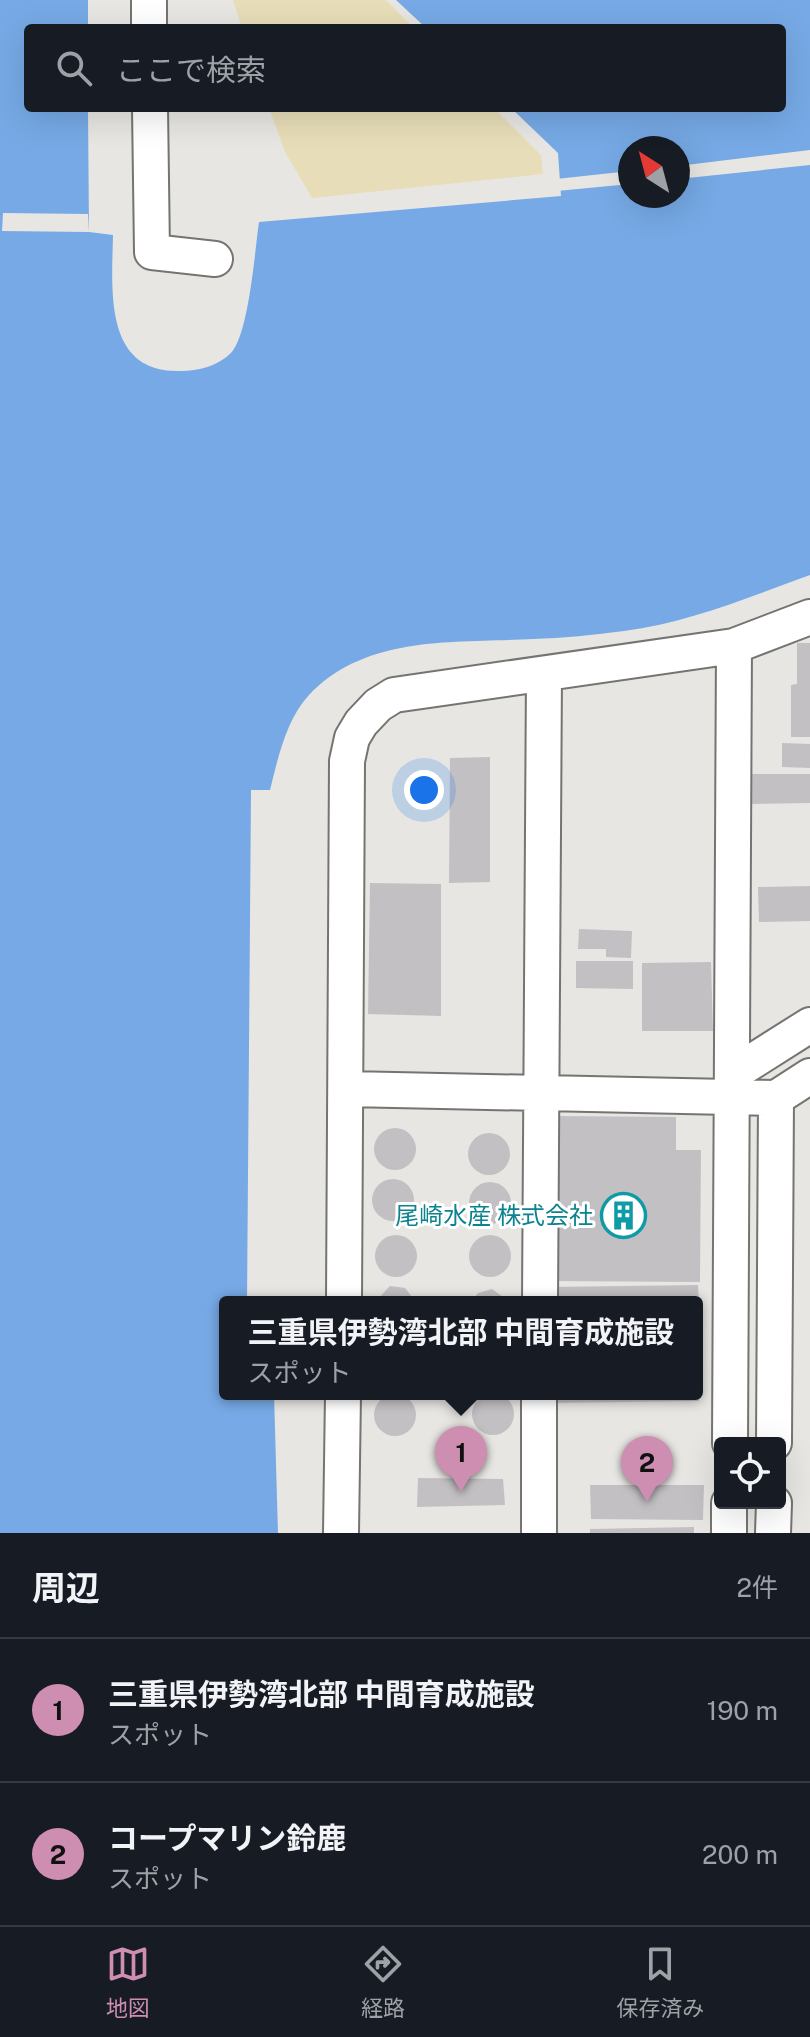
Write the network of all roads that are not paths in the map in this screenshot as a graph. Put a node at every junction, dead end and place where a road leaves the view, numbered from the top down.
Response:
1 (149, 0) edge
2 (149, 24) edge
3 (150, 112) edge
4 (215, 259) dead end
5 (810, 617) edge
6 (734, 646) junction
7 (544, 675) junction
8 (810, 1025) edge
9 (810, 1076) edge
10 (734, 1085) junction
11 (348, 1089) junction
12 (540, 1094) junction
13 (776, 1098) junction
14 (344, 1296) edge
15 (540, 1296) edge
16 (343, 1400) edge
17 (539, 1400) edge
18 (730, 1437) edge
19 (774, 1437) edge
20 (729, 1509) edge
21 (774, 1509) edge
22 (341, 1533) edge
23 (539, 1533) edge
24 (729, 1533) edge
25 (773, 1533) edge

1 - 2 street
3 - 4 street
5 - 6 street
6 - 7 street
6 - 10 street
7 - 11 street
7 - 12 street
8 - 10 street
9 - 13 street
10 - 12 street
10 - 13 street
10 - 18 street
11 - 12 street
11 - 14 street
12 - 15 street
13 - 19 street
16 - 22 street
17 - 23 street
20 - 24 street
21 - 25 street

